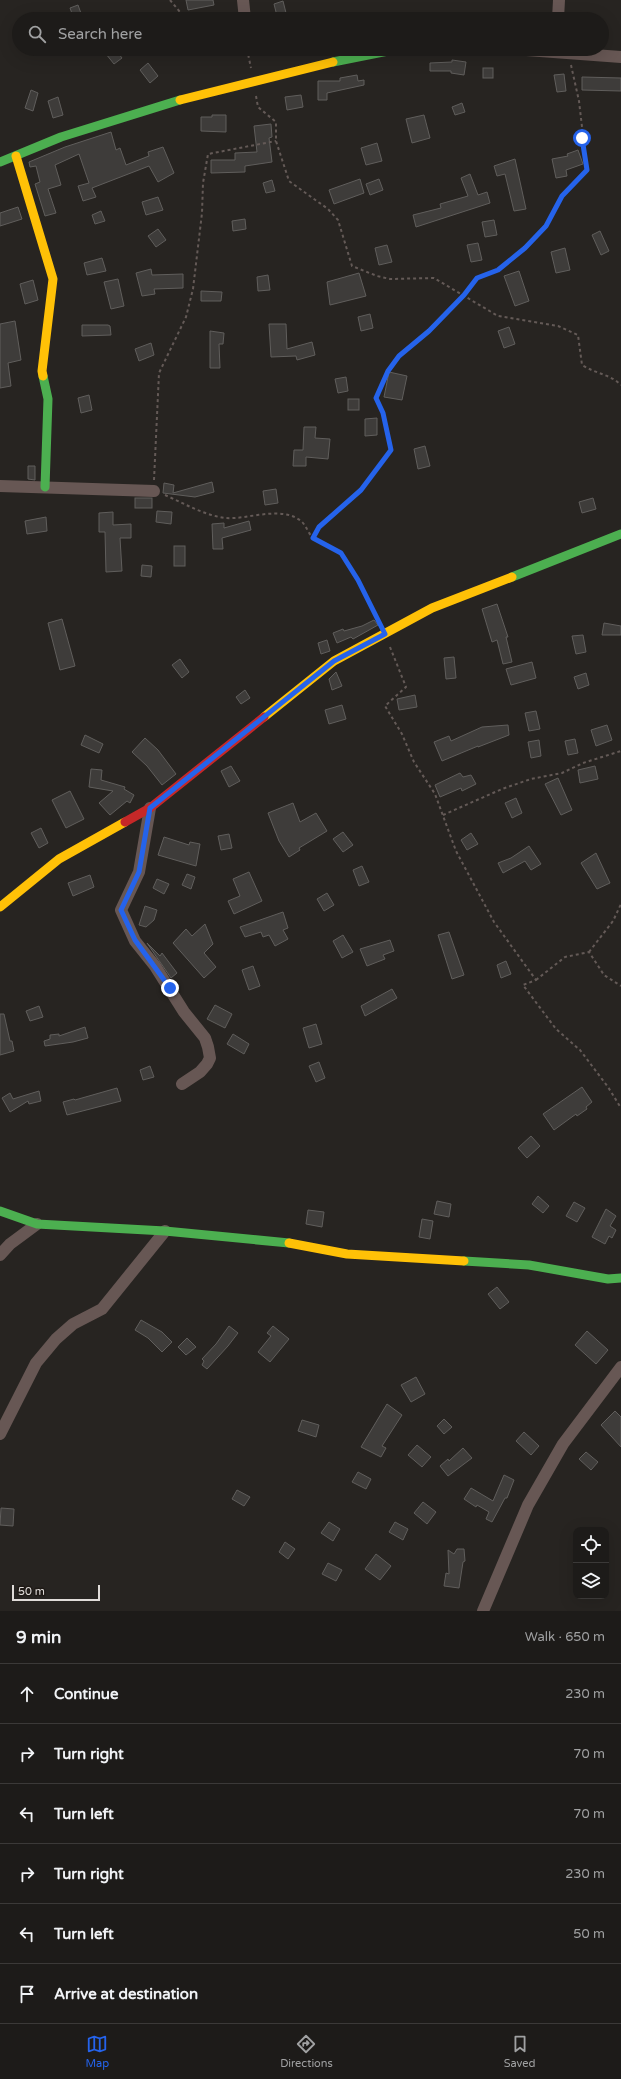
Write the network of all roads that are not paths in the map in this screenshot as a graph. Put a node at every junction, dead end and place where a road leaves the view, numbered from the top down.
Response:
1 (244, 0) edge
2 (559, 0) edge
3 (245, 12) edge
4 (558, 12) edge
5 (359, 56) edge
6 (604, 56) edge
7 (621, 57) edge
8 (16, 156) junction
9 (0, 162) edge
10 (0, 486) edge
11 (44, 487) junction
12 (154, 491) road end
13 (621, 534) edge
14 (150, 808) junction
15 (0, 907) edge
16 (182, 1084) dead end
17 (0, 1211) edge
18 (37, 1224) junction
19 (165, 1231) junction
20 (0, 1255) edge
21 (621, 1278) edge
22 (621, 1367) edge
23 (0, 1434) edge
24 (483, 1611) edge

1 - 3 street
2 - 4 street
5 - 8 street
6 - 7 street
8 - 9 street
8 - 11 street
10 - 11 street
11 - 12 street
13 - 14 street
14 - 15 street
14 - 16 street
17 - 18 street
18 - 19 street
18 - 20 street
19 - 21 street
19 - 23 street
22 - 24 street

